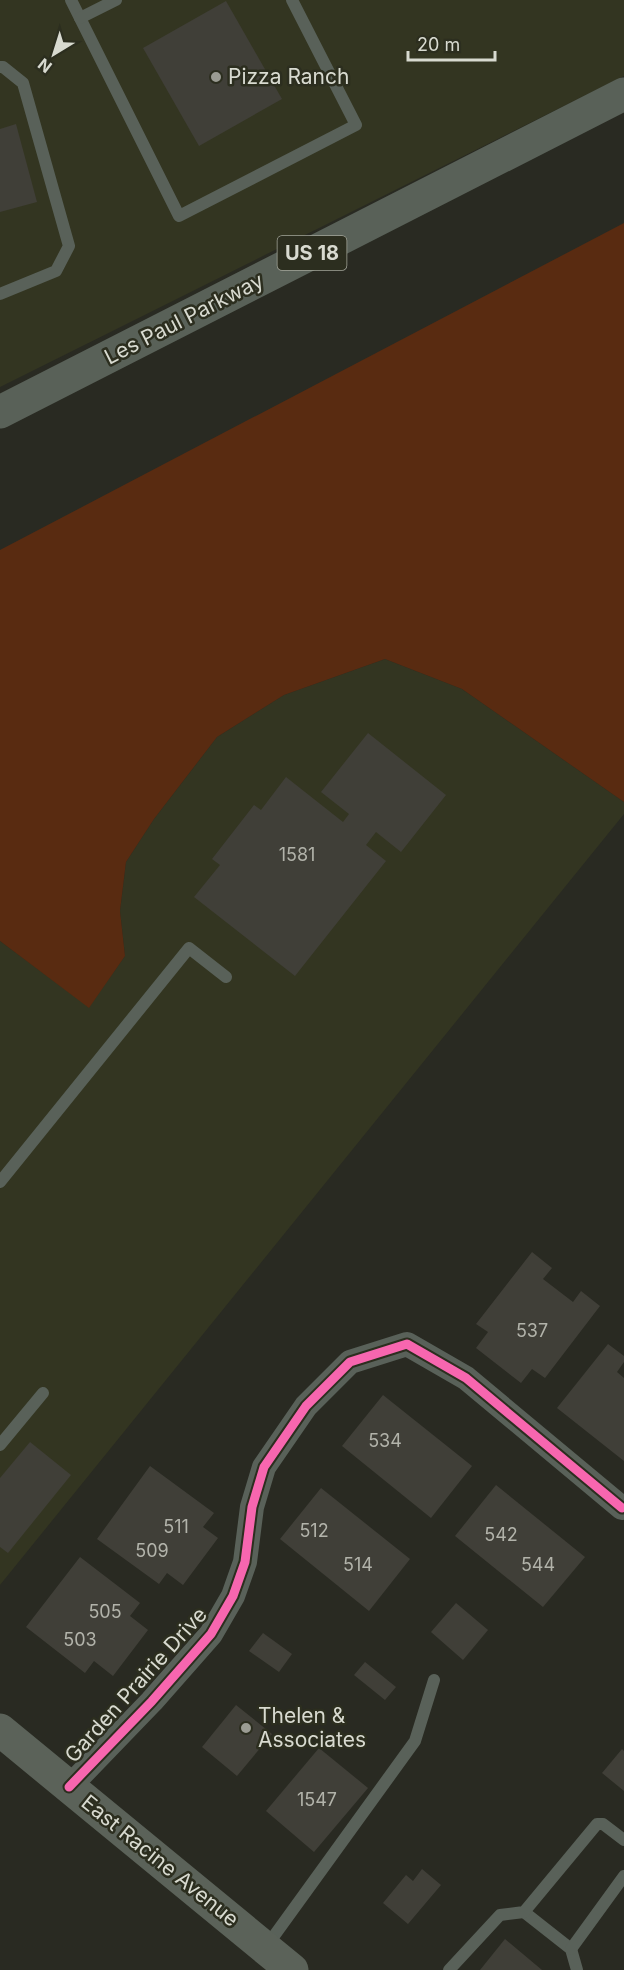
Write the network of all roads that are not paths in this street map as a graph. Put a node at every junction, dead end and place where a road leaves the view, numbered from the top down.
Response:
1 (71, 0) edge
2 (116, 0) edge
3 (292, 0) edge
4 (80, 18) junction
5 (0, 67) edge
6 (624, 94) edge
7 (0, 294) edge
8 (0, 412) edge
9 (226, 977) dead end
10 (0, 1182) edge
11 (43, 1393) dead end
12 (0, 1445) edge
13 (622, 1508) dead end
14 (434, 1680) dead end
15 (0, 1730) edge
16 (69, 1787) junction
17 (624, 1840) edge
18 (624, 1876) edge
19 (524, 1912) junction
20 (265, 1948) junction
21 (571, 1948) junction
22 (292, 1970) edge
23 (449, 1970) edge
24 (577, 1970) edge

1 - 4 lane
2 - 4 lane
3 - 4 lane
5 - 7 lane
6 - 8 main road, Les Paul Parkway / US 18
9 - 10 lane
11 - 12 lane
13 - 16 street, Garden Prairie Drive
14 - 20 lane
15 - 16 main road, East Racine Avenue
16 - 20 main road, East Racine Avenue
17 - 19 lane
18 - 21 lane
19 - 21 lane
19 - 23 lane
20 - 22 main road, East Racine Avenue
21 - 24 lane

